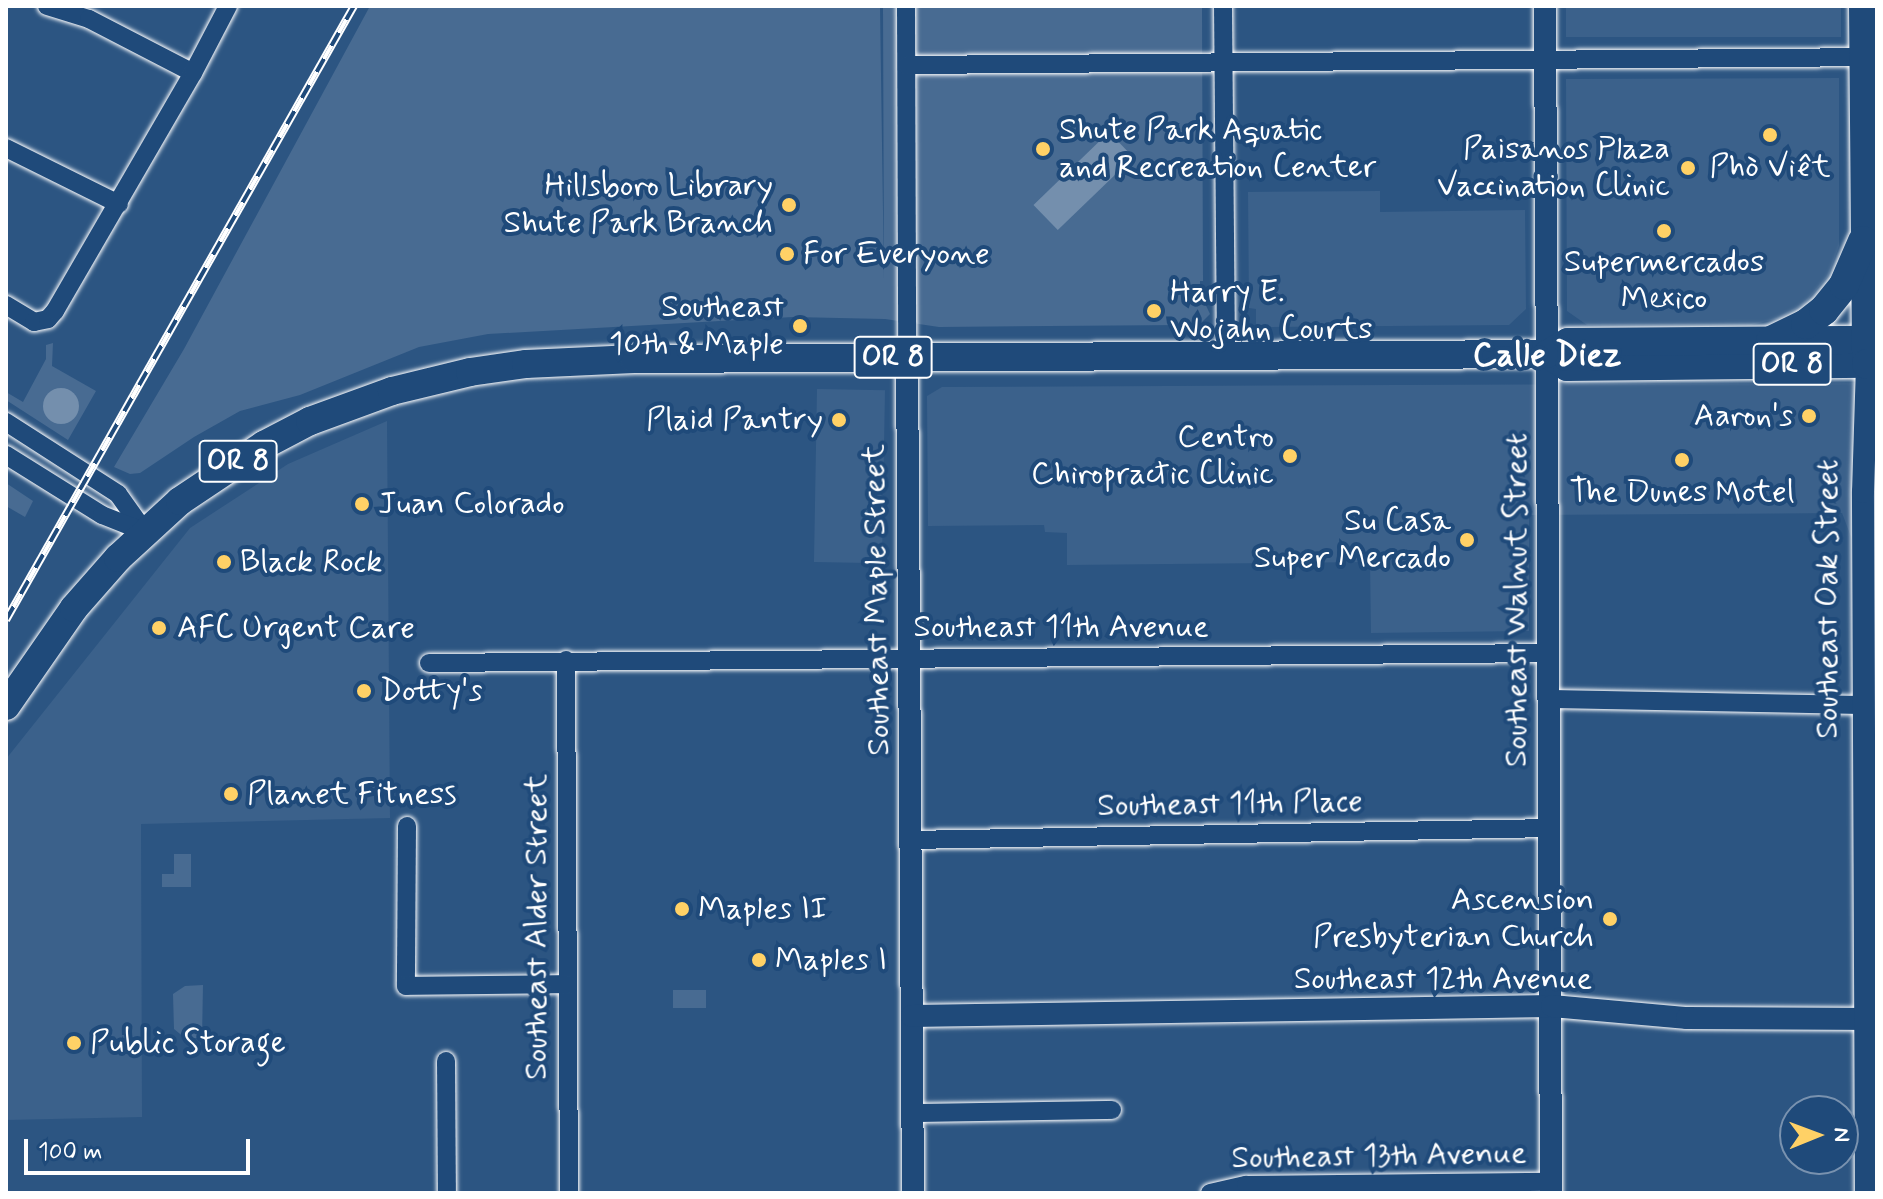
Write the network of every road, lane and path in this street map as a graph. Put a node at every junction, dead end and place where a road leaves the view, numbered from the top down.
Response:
1 (47, 6) edge
2 (228, 6) edge
3 (906, 6) edge
4 (1223, 6) edge
5 (1545, 6) edge
6 (1864, 6) edge
7 (1870, 57) edge
8 (1545, 59) junction
9 (1223, 62) junction
10 (907, 65) junction
11 (193, 73) junction
12 (6, 148) edge
13 (119, 204) junction
14 (1864, 239) junction
15 (6, 305) edge
16 (1771, 341) junction
17 (1872, 352) edge
18 (1547, 354) junction
19 (1226, 356) junction
20 (907, 357) junction
21 (6, 422) edge
22 (6, 455) edge
23 (145, 532) junction
24 (1549, 653) junction
25 (908, 659) junction
26 (566, 660) junction
27 (429, 663) dead end
28 (1549, 699) junction
29 (1864, 705) junction
30 (6, 706) edge
31 (407, 826) dead end
32 (1550, 828) junction
33 (910, 840) junction
34 (567, 984) junction
35 (1552, 1006) junction
36 (912, 1016) junction
37 (1871, 1019) edge
38 (446, 1061) dead end
39 (1112, 1110) dead end
40 (912, 1113) junction
41 (1551, 1188) edge
42 (1212, 1192) edge
43 (447, 1193) edge
44 (569, 1193) edge
45 (913, 1193) edge
46 (1866, 1193) edge

1 - 11 street
2 - 11 street
3 - 10 street, Southeast Maple Street
4 - 9 street
5 - 8 street, Southeast Walnut Street
6 - 7 highway, Southeast Oak Street / OR 8
7 - 8 street
7 - 14 highway, Southeast Oak Street / OR 8
8 - 9 street
8 - 18 street, Southeast Walnut Street
9 - 10 street
9 - 19 street
10 - 20 street, Southeast Maple Street
11 - 13 street
12 - 13 street
13 - 15 street
14 - 16 highway, OR 8
14 - 17 highway, Southeast Oak Street
16 - 17 main road, OR 8
16 - 18 main road, OR 8
17 - 18 main road, OR 8
17 - 29 street, Southeast Oak Street
18 - 19 main road, OR 8
18 - 24 street, Southeast Walnut Street
19 - 20 main road, OR 8
20 - 23 main road, OR 8
20 - 25 street, Southeast Maple Street
21 - 23 street
22 - 23 street
23 - 30 main road, OR 8
24 - 25 street, Southeast 11th Avenue
24 - 28 street, Southeast Walnut Street
25 - 26 street, Southeast 11th Avenue
25 - 33 street, Southeast Maple Street
26 - 27 street, Southeast 11th Avenue
26 - 34 street, Southeast Alder Street
28 - 29 street
28 - 32 street, Southeast Walnut Street
29 - 37 street, Southeast Oak Street
31 - 34 street
32 - 33 street, Southeast 11th Place
32 - 35 street, Southeast Walnut Street
33 - 36 street, Southeast Maple Street
34 - 44 street, Southeast Alder Street
35 - 36 street, Southeast 12th Avenue
35 - 37 street, Southeast 12th Avenue
35 - 41 street, Southeast Walnut Street
36 - 40 street, Southeast Maple Street
37 - 46 street, Southeast Oak Street
38 - 43 street
39 - 40 street
40 - 45 street, Southeast Maple Street
41 - 42 street, Southeast 13th Avenue

